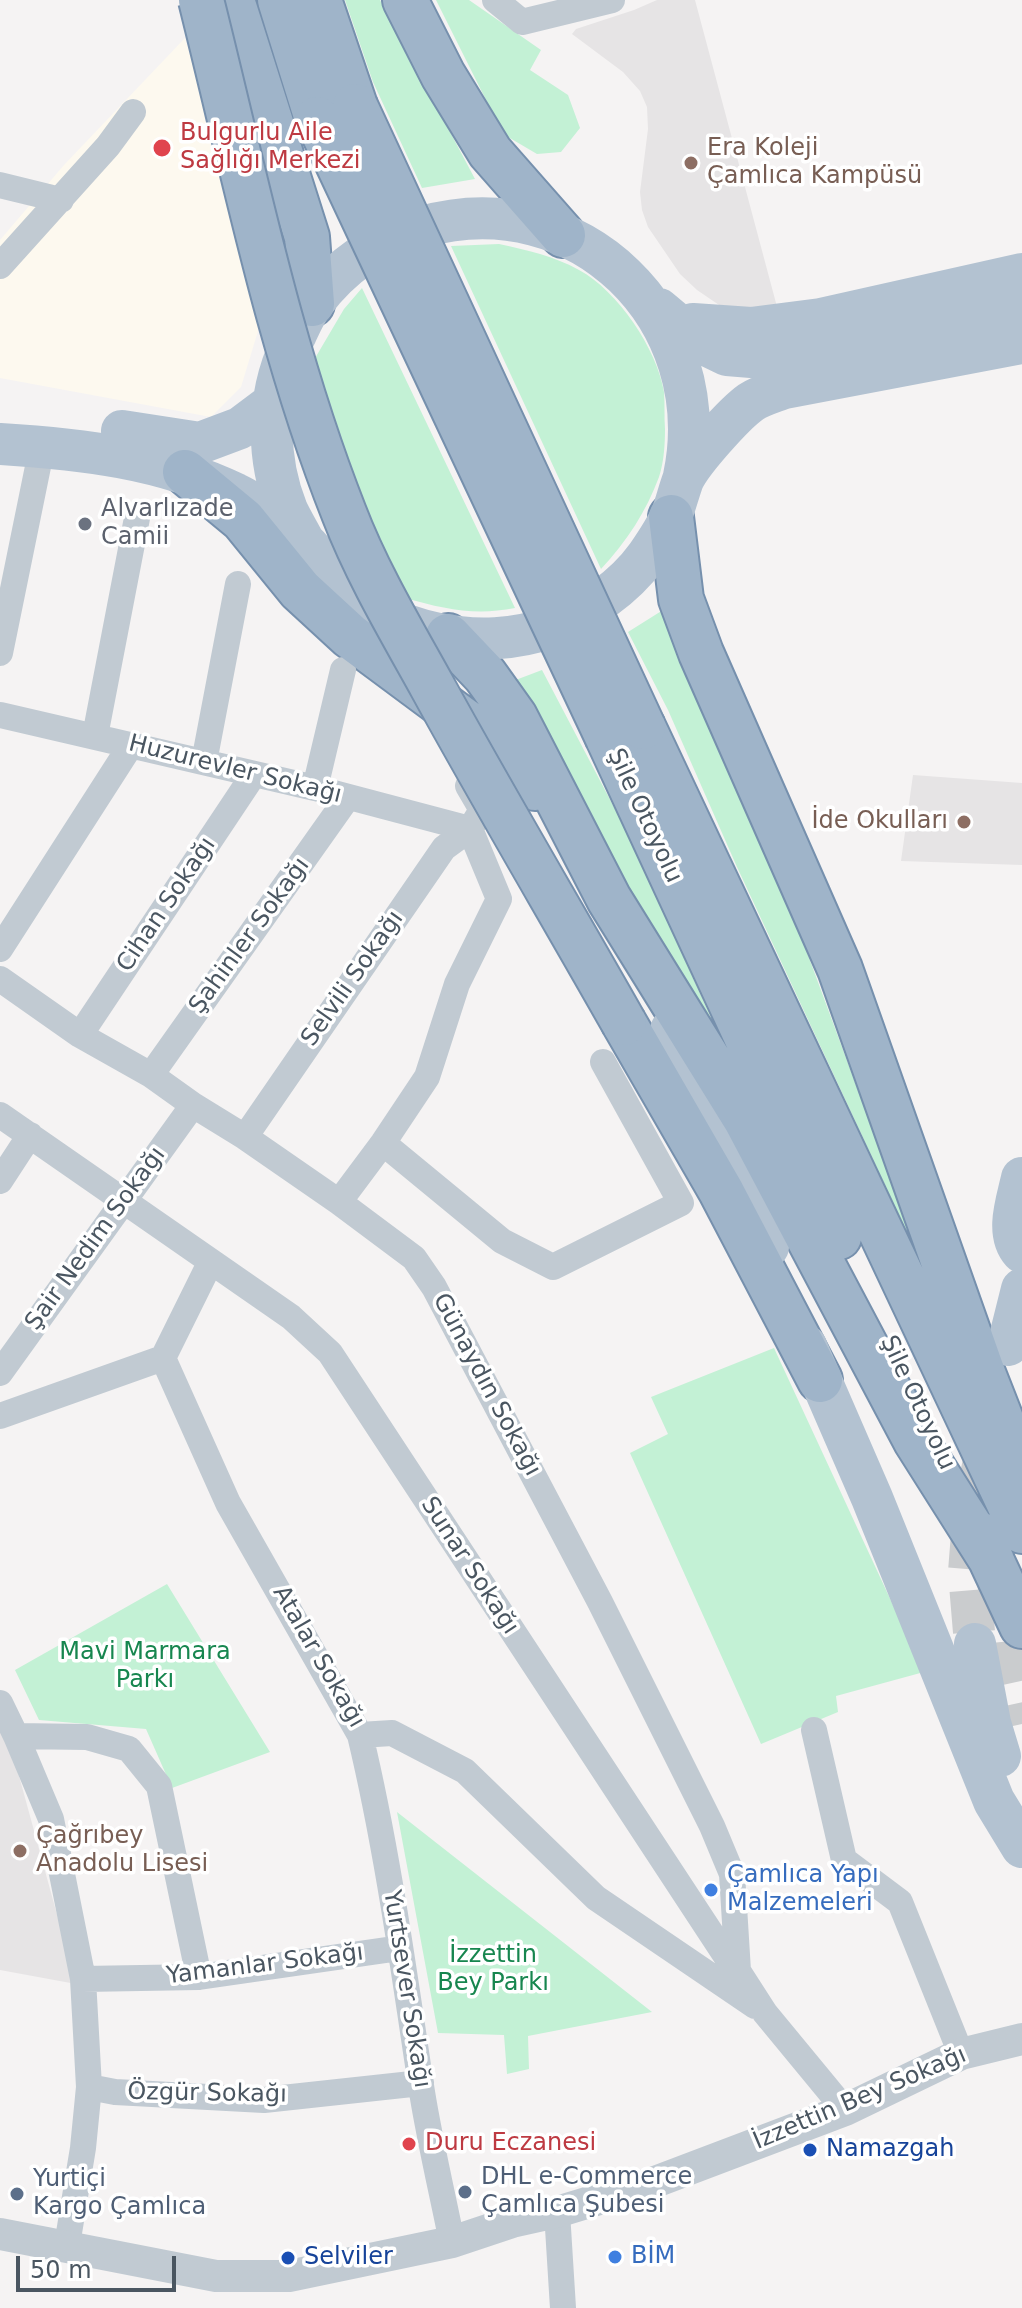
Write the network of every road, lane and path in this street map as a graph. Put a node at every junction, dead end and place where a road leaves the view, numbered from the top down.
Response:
1 (201, 0) edge
2 (232, 0) edge
3 (280, 0) edge
4 (319, 0) edge
5 (405, 0) edge
6 (495, 0) edge
7 (612, 0) edge
8 (133, 112) dead end
9 (336, 113) junction
10 (0, 185) edge
11 (61, 200) junction
12 (563, 235) junction
13 (0, 266) edge
14 (1022, 274) edge
15 (312, 304) junction
16 (1022, 308) edge
17 (660, 310) junction
18 (1022, 343) edge
19 (1022, 367) edge
20 (272, 404) junction
21 (0, 415) edge
22 (0, 444) edge
23 (42, 447) junction
24 (694, 464) junction
25 (185, 472) junction
26 (671, 517) junction
27 (137, 518) dead end
28 (305, 543) junction
29 (238, 584) dead end
30 (448, 636) junction
31 (0, 653) edge
32 (343, 670) dead end
33 (405, 677) junction
34 (4, 722) edge
35 (95, 736) junction
36 (131, 745) junction
37 (204, 762) junction
38 (254, 774) junction
39 (315, 788) junction
40 (348, 797) junction
41 (564, 815) junction
42 (470, 829) junction
43 (609, 899) junction
44 (0, 949) edge
45 (0, 979) edge
46 (80, 1035) junction
47 (603, 1062) dead end
48 (151, 1075) junction
49 (193, 1105) junction
50 (0, 1115) edge
51 (30, 1135) junction
52 (245, 1137) junction
53 (383, 1143) junction
54 (1022, 1178) edge
55 (0, 1181) edge
56 (124, 1201) junction
57 (339, 1202) junction
58 (1022, 1252) edge
59 (210, 1263) junction
60 (1022, 1289) edge
61 (1008, 1345) dead end
62 (163, 1358) junction
63 (0, 1373) edge
64 (820, 1380) junction
65 (0, 1416) edge
66 (1022, 1473) edge
67 (1007, 1546) edge
68 (1022, 1626) edge
69 (975, 1644) tunnel mouth
70 (0, 1703) edge
71 (814, 1730) dead end
72 (360, 1735) junction
73 (16, 1736) junction
74 (1022, 1819) edge
75 (1022, 1847) edge
76 (400, 1948) junction
77 (738, 1971) junction
78 (199, 1977) junction
79 (83, 1979) junction
80 (765, 2013) junction
81 (1022, 2039) edge
82 (961, 2054) junction
83 (421, 2083) junction
84 (89, 2087) junction
85 (845, 2110) junction
86 (557, 2212) junction
87 (0, 2234) edge
88 (452, 2242) junction
89 (67, 2245) junction
90 (563, 2308) edge

1 - 64 highway, bridge
2 - 15 highway
3 - 9 highway, Şile Otoyolu
4 - 9 highway, Şile Otoyolu
5 - 12 highway
6 - 7 street
8 - 11 street
9 - 67 highway, Şile Otoyolu, bridge
10 - 11 street
11 - 13 street
12 - 15 main road
12 - 17 main road
14 - 17 main road
15 - 20 main road
16 - 17 main road
17 - 24 main road
18 - 24 main road
19 - 24 main road
20 - 21 main road
20 - 28 main road
22 - 23 main road
23 - 25 main road
23 - 31 street
24 - 26 main road
25 - 28 main road
25 - 33 highway
26 - 30 main road
26 - 66 highway
27 - 35 street
28 - 30 main road
29 - 37 street
30 - 41 highway
32 - 39 street
33 - 41 highway
33 - 42 street
34 - 35 street, Huzurevler Sokağı
35 - 36 street, Huzurevler Sokağı
36 - 37 street, Huzurevler Sokağı
36 - 44 street
37 - 38 street, Huzurevler Sokağı
38 - 39 street, Huzurevler Sokağı
38 - 46 street, Cihan Sokağı
39 - 40 street, Huzurevler Sokağı
40 - 42 street, Huzurevler Sokağı
40 - 48 street, Şahinler Sokağı
41 - 43 highway
42 - 52 street, Selvili Sokağı
42 - 53 street
43 - 64 main road
43 - 67 highway
45 - 46 street, Günaydın Sokağı
46 - 48 street, Günaydın Sokağı
47 - 53 street
48 - 49 street, Günaydın Sokağı
49 - 52 street, Günaydın Sokağı
49 - 56 street, Şair Nedim Sokağı
50 - 51 street, Sunar Sokağı
51 - 55 street
51 - 56 street, Sunar Sokağı
52 - 57 street, Günaydın Sokağı
53 - 57 street
54 - 58 main road
56 - 59 street, Sunar Sokağı
56 - 63 street, Şair Nedim Sokağı
57 - 77 street, Günaydın Sokağı
59 - 62 street
59 - 77 street, Sunar Sokağı
60 - 61 main road
62 - 65 street
62 - 72 street, Atalar Sokağı
64 - 75 main road
67 - 68 highway, Şile Otoyolu
69 - 74 main road
70 - 73 street
71 - 82 street
72 - 76 street, Yurtsever Sokağı
72 - 80 street, Atalar Sokağı
73 - 78 street
73 - 79 street
76 - 78 street, Yamanlar Sokağı
76 - 83 street, Yurtsever Sokağı
77 - 80 street, Sunar Sokağı
78 - 79 street, Yamanlar Sokağı
79 - 84 street
80 - 85 street, Sunar Sokağı
81 - 82 street, İzzettin Bey Sokağı
82 - 85 street, İzzettin Bey Sokağı
83 - 84 street, Özgür Sokağı
83 - 88 street, Yurtsever Sokağı
84 - 89 street
85 - 86 street, İzzettin Bey Sokağı
86 - 88 street, İzzettin Bey Sokağı
86 - 90 street
87 - 89 street, İzzettin Bey Sokağı
88 - 89 street, İzzettin Bey Sokağı

